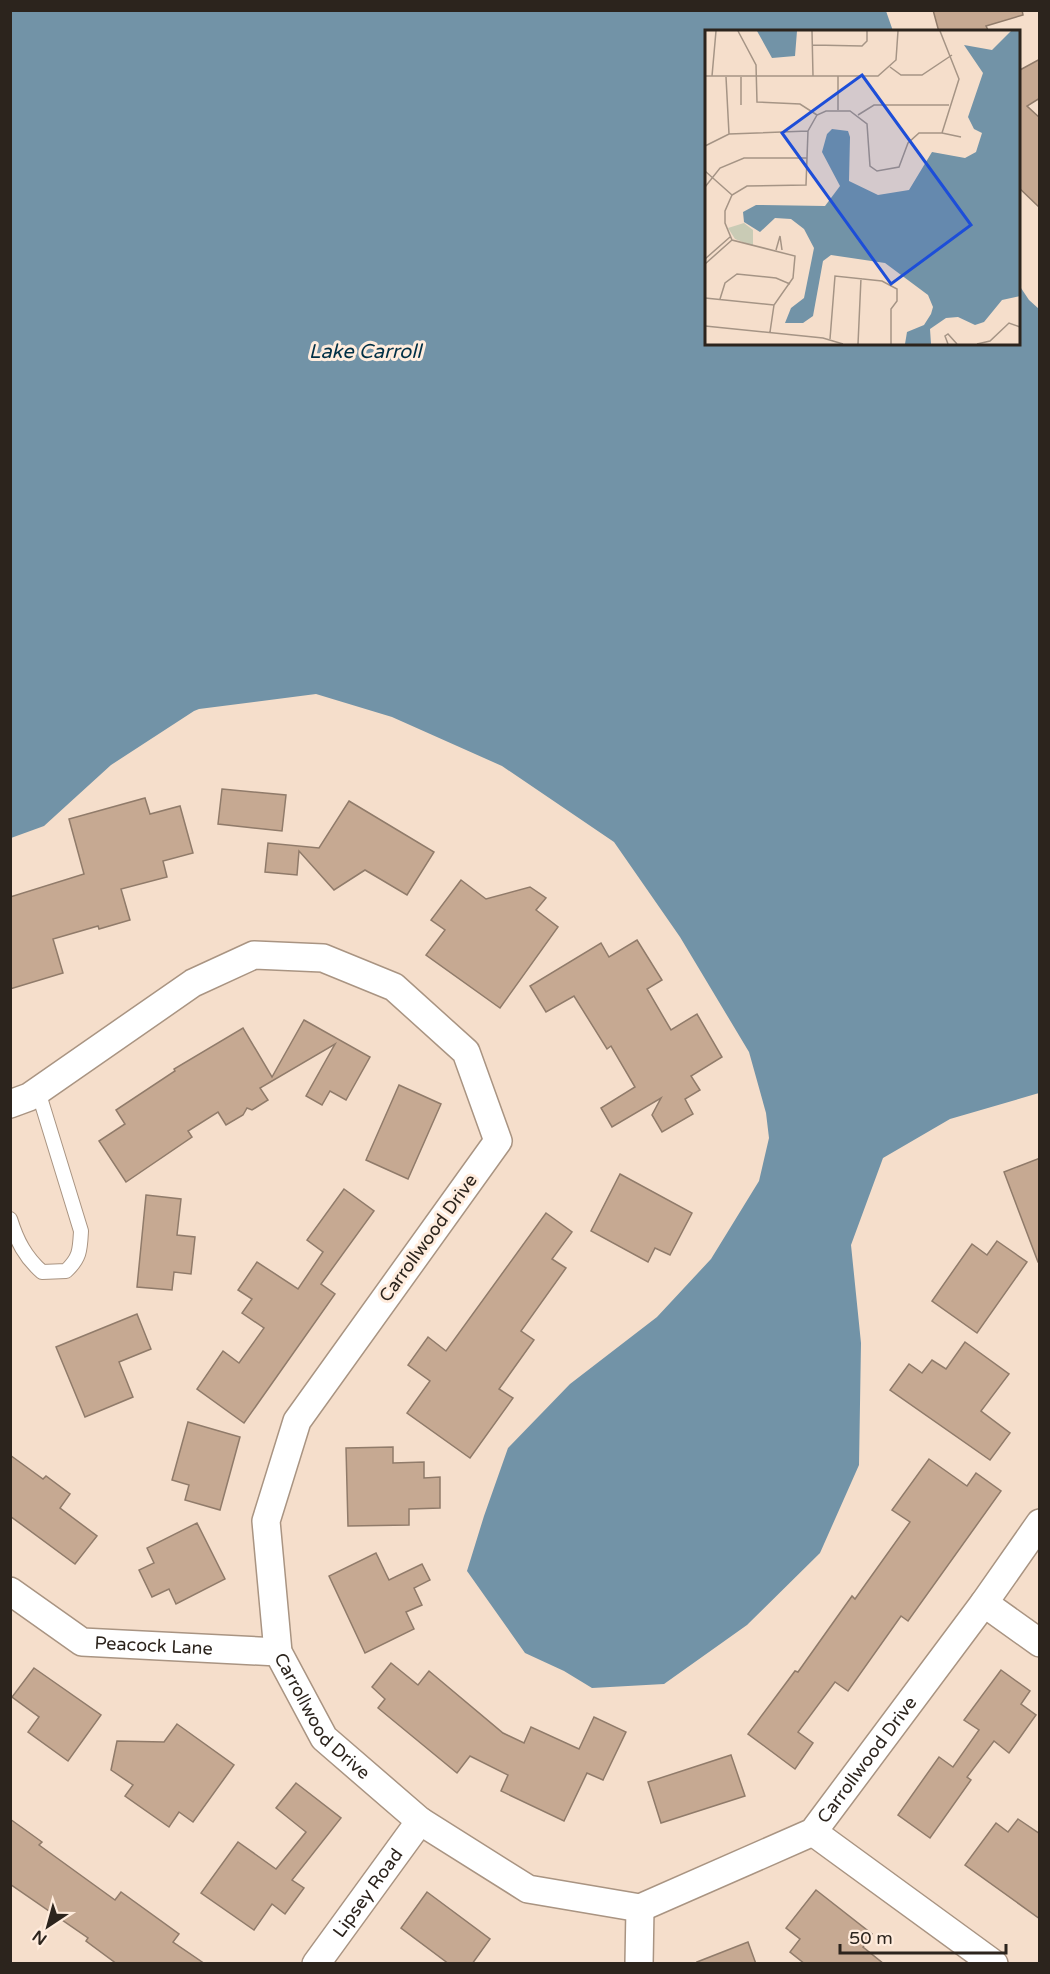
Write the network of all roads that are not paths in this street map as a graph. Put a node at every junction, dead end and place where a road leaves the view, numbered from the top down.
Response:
1 (38, 1091) junction
2 (10, 1104) edge
3 (10, 1220) edge
4 (1040, 1523) edge
5 (10, 1591) edge
6 (984, 1603) junction
7 (1040, 1643) edge
8 (278, 1652) junction
9 (420, 1821) junction
10 (813, 1832) junction
11 (640, 1908) junction
12 (316, 1964) edge
13 (639, 1964) edge
14 (994, 1964) edge

1 - 2 street, Carrollwood Drive
1 - 3 lane
1 - 8 street, Carrollwood Drive
4 - 6 street, Carrollwood Drive
5 - 8 street, Peacock Lane
6 - 7 street
6 - 10 street, Carrollwood Drive
8 - 9 street, Carrollwood Drive
9 - 11 street, Carrollwood Drive
9 - 12 street, Lipsey Road
10 - 11 street, Carrollwood Drive
10 - 14 street
11 - 13 street

